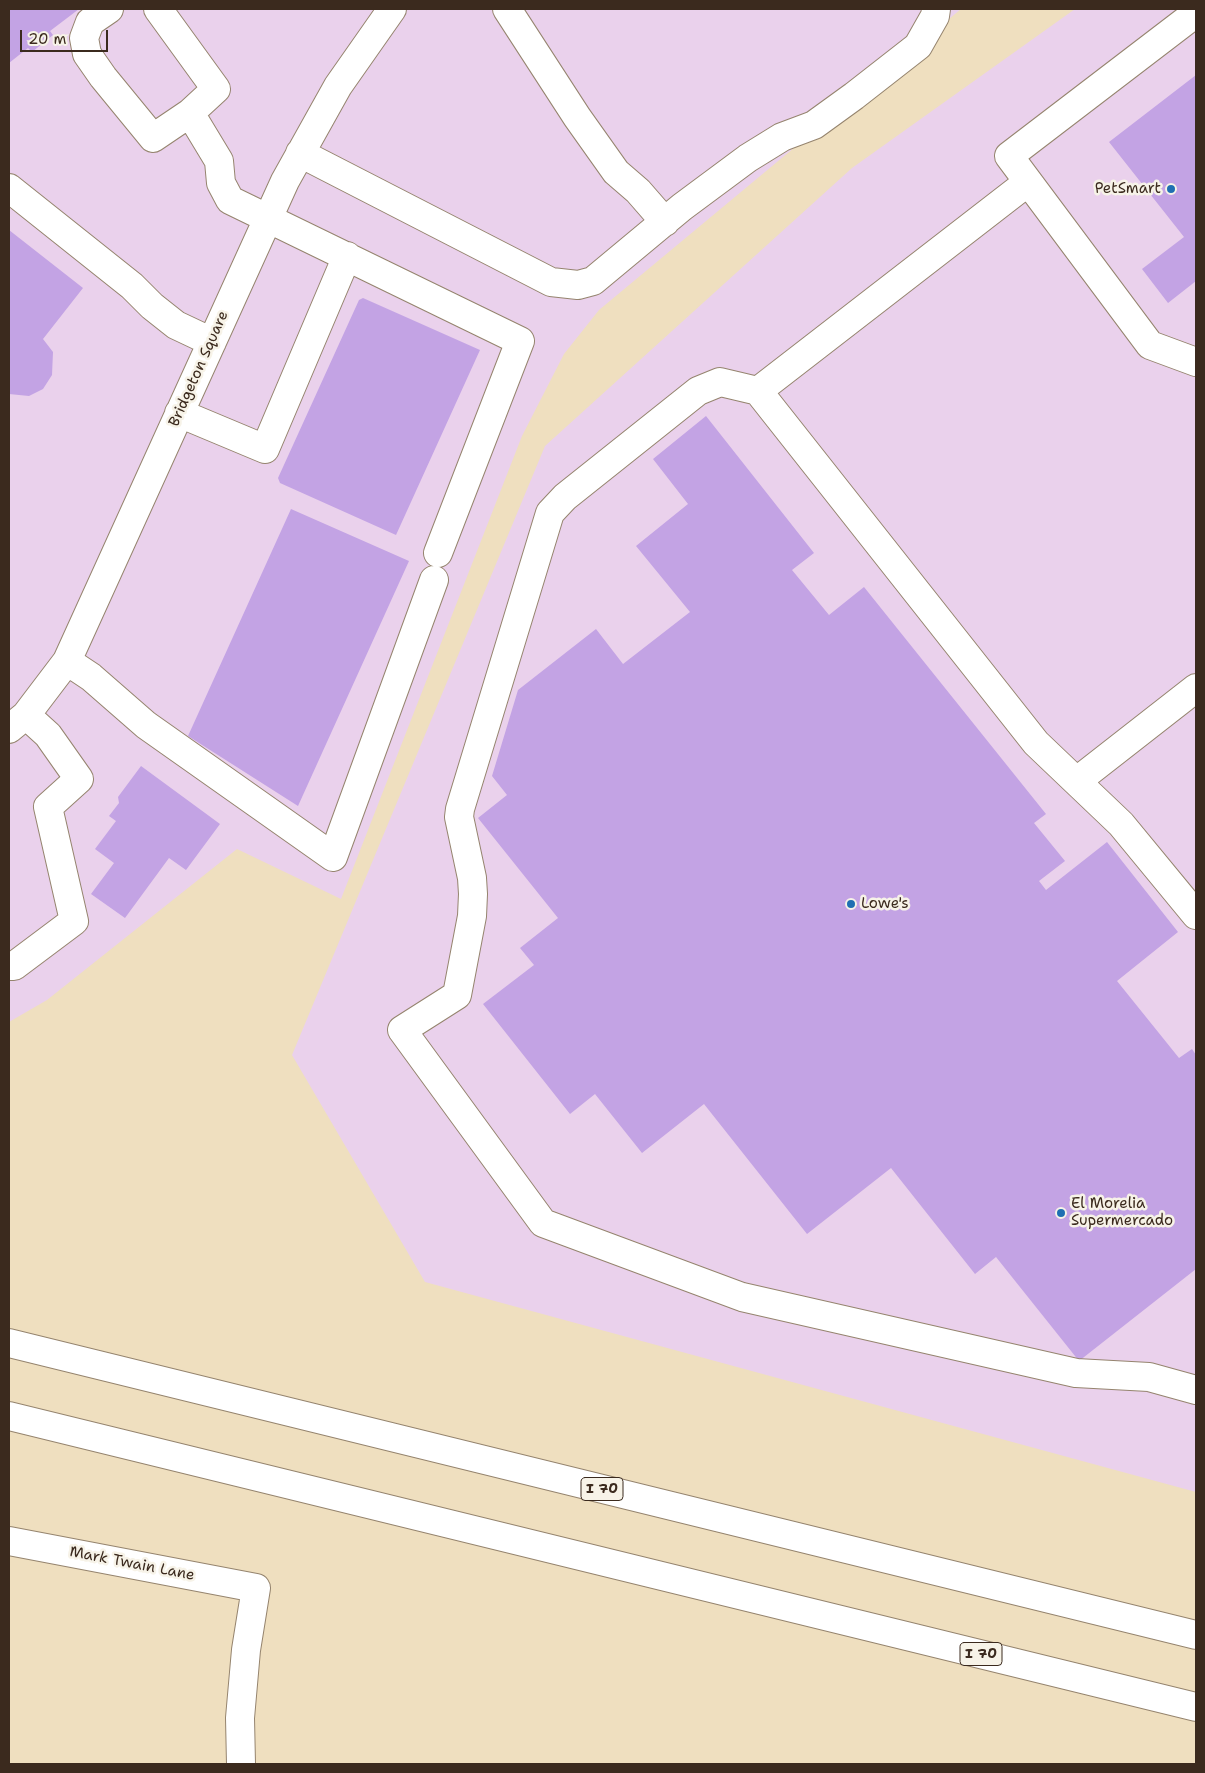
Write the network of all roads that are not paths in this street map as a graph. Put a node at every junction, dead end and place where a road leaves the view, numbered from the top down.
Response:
1 (108, 9) edge
2 (158, 9) edge
3 (392, 9) edge
4 (507, 9) edge
5 (936, 9) edge
6 (1196, 13) edge
7 (190, 113) junction
8 (300, 152) junction
9 (1028, 182) junction
10 (9, 188) edge
11 (267, 218) junction
12 (665, 222) junction
13 (347, 256) junction
14 (212, 342) junction
15 (1196, 362) edge
16 (758, 391) junction
17 (180, 413) junction
18 (438, 553) dead end
19 (434, 580) dead end
20 (67, 661) junction
21 (1196, 688) edge
22 (17, 722) edge
23 (1077, 782) junction
24 (1196, 915) edge
25 (9, 966) edge
26 (9, 1343) edge
27 (1196, 1390) edge
28 (9, 1416) edge
29 (9, 1541) edge
30 (1196, 1635) edge
31 (1196, 1707) edge
32 (241, 1764) edge

1 - 7 main road
2 - 7 main road
3 - 8 main road, Bridgeton Square
4 - 12 main road
5 - 12 main road
6 - 9 main road
7 - 11 main road
8 - 11 main road, Bridgeton Square
8 - 12 main road
9 - 15 main road
9 - 16 main road
10 - 14 main road
11 - 13 main road
11 - 14 main road, Bridgeton Square
13 - 17 main road
13 - 18 main road
14 - 17 main road, Bridgeton Square
16 - 23 main road
16 - 27 main road
17 - 20 main road, Bridgeton Square
19 - 20 main road
20 - 22 main road, Bridgeton Square
21 - 23 main road
22 - 25 main road
23 - 24 main road
26 - 30 main road, I 70
28 - 31 main road, I 70
29 - 32 main road, Mark Twain Lane

